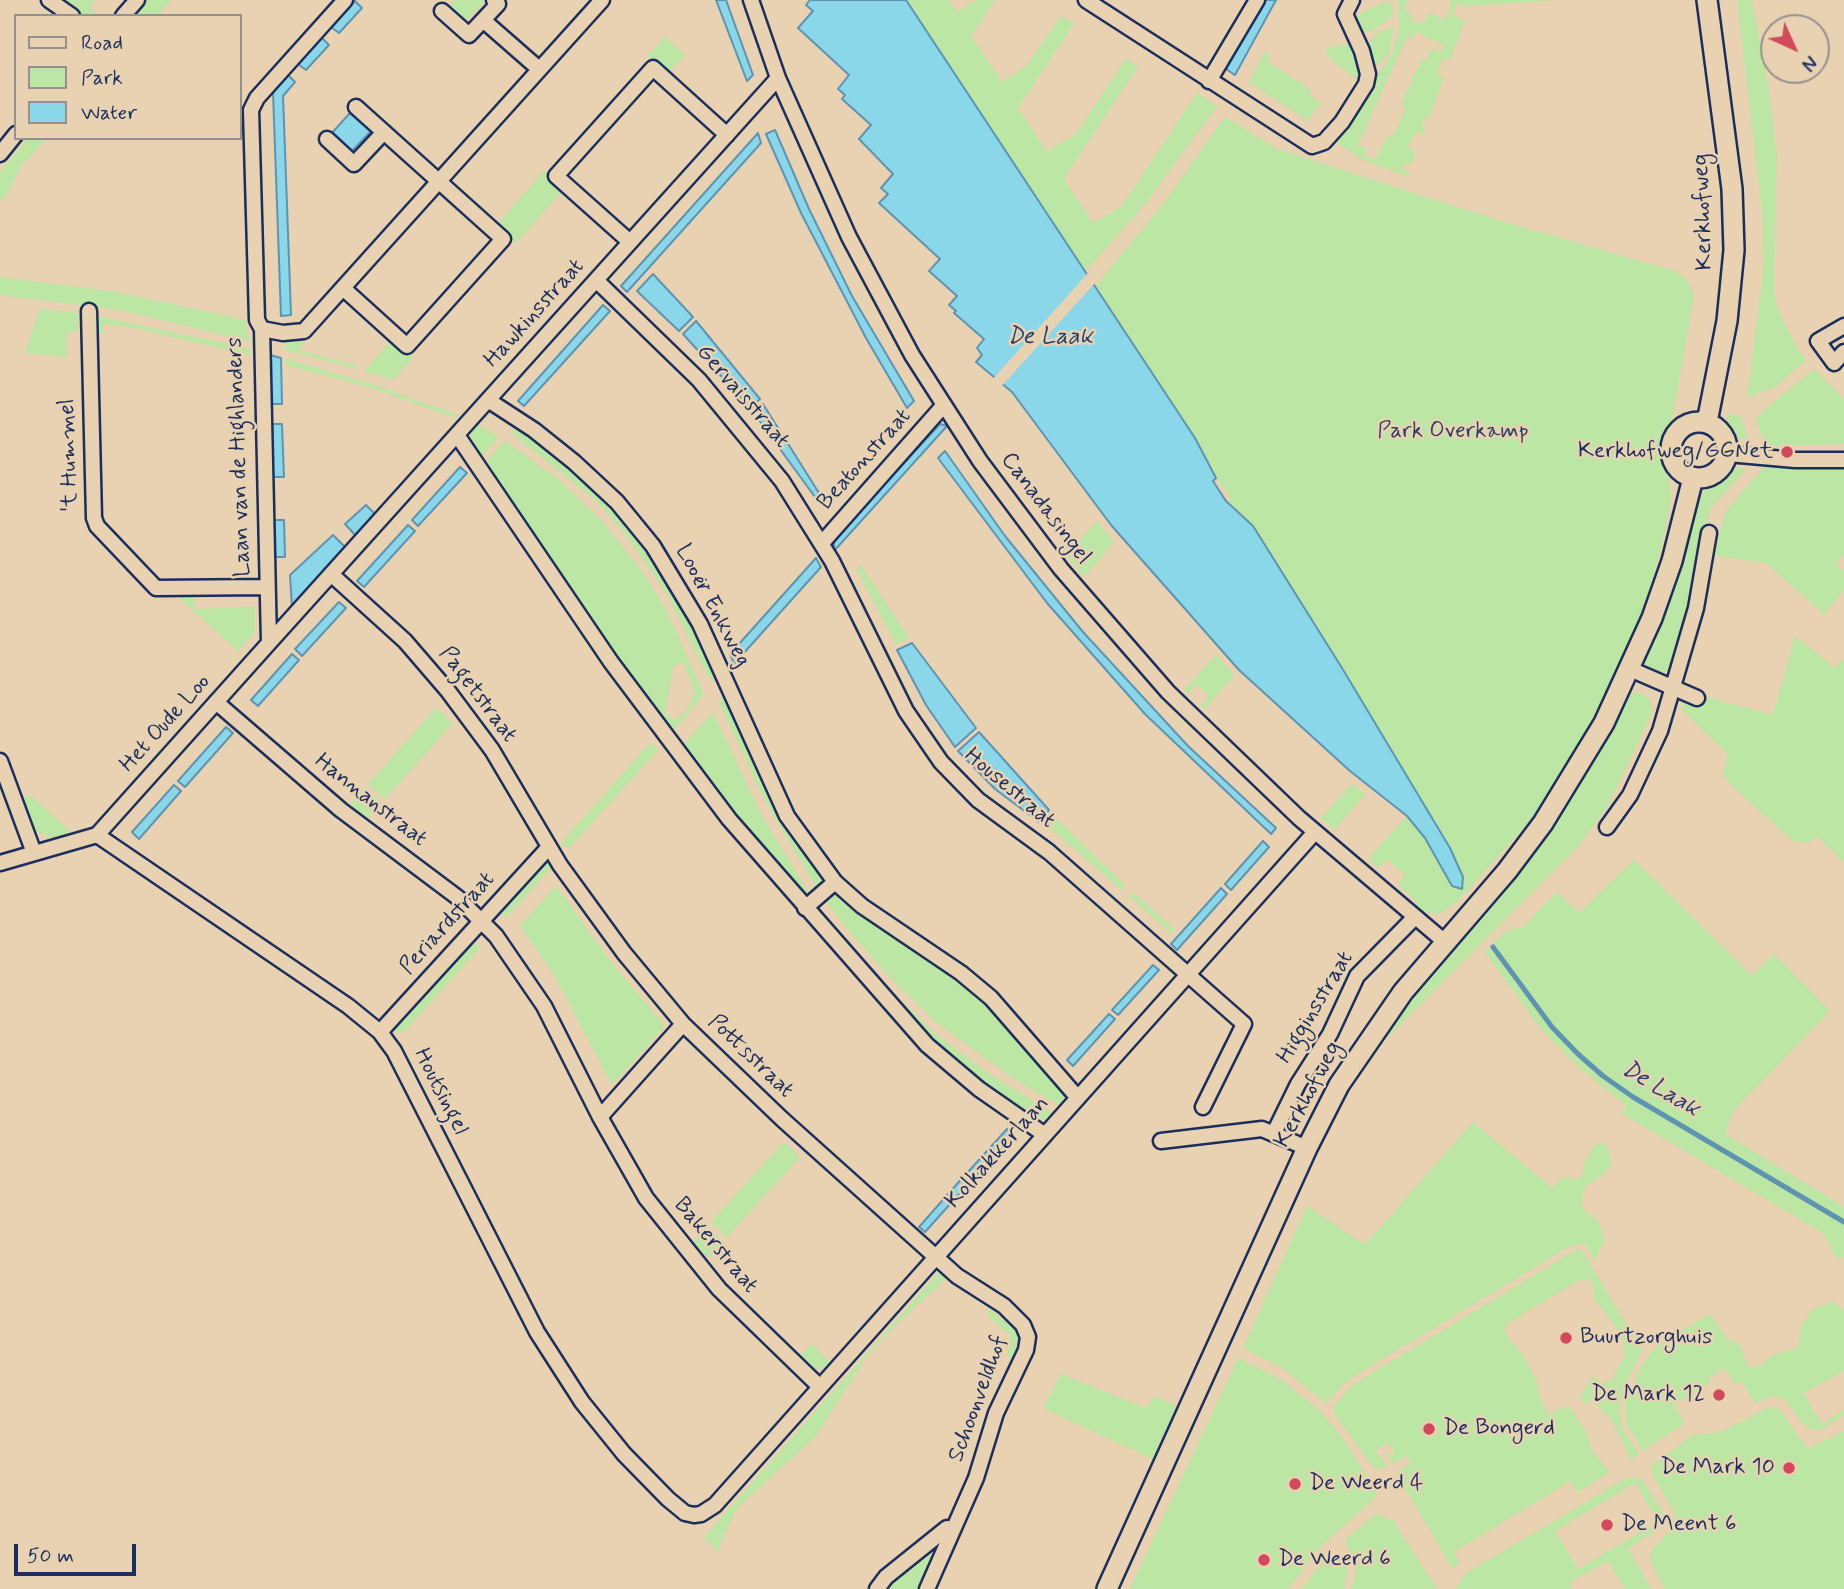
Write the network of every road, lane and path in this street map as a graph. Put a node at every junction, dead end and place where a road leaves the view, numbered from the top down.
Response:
1 (48, 0) edge
2 (137, 0) edge
3 (345, 0) edge
4 (494, 0) edge
5 (602, 0) edge
6 (751, 0) edge
7 (1086, 0) edge
8 (1257, 0) edge
9 (1352, 0) edge
10 (1707, 0) edge
11 (442, 11) dead end
12 (69, 14) edge
13 (124, 14) edge
14 (484, 19) junction
15 (540, 69) junction
16 (778, 78) junction
17 (1209, 81) junction
18 (246, 107) edge
19 (356, 107) dead end
20 (384, 132) junction
21 (727, 135) junction
22 (14, 136) edge
23 (327, 139) dead end
24 (0, 154) edge
25 (439, 182) junction
26 (630, 242) junction
27 (596, 280) junction
28 (344, 289) junction
29 (89, 311) dead end
30 (1844, 326) edge
31 (262, 329) junction
32 (1844, 352) edge
33 (488, 400) junction
34 (943, 406) junction
35 (1707, 422) junction
36 (457, 435) junction
37 (1728, 454) junction
38 (1844, 460) edge
39 (1693, 478) junction
40 (1709, 533) dead end
41 (821, 543) junction
42 (832, 561) joint
43 (331, 574) junction
44 (267, 587) junction
45 (270, 643) junction
46 (1630, 669) junction
47 (1674, 688) junction
48 (1697, 698) dead end
49 (216, 702) junction
50 (0, 761) edge
51 (1607, 827) dead end
52 (1315, 832) junction
53 (97, 835) junction
54 (549, 847) junction
55 (34, 853) junction
56 (0, 863) edge
57 (560, 865) joint
58 (835, 883) junction
59 (805, 908) junction
60 (1414, 918) junction
61 (482, 920) junction
62 (496, 936) joint
63 (1445, 943) junction
64 (1188, 975) junction
65 (683, 1024) junction
66 (380, 1032) junction
67 (1078, 1098) junction
68 (1203, 1107) dead end
69 (600, 1117) junction
70 (1274, 1133) junction
71 (1045, 1135) junction
72 (1161, 1141) dead end
73 (1307, 1148) junction
74 (936, 1257) junction
75 (820, 1387) junction
76 (715, 1505) joint
77 (958, 1513) junction
78 (877, 1589) edge
79 (927, 1589) edge
80 (1107, 1589) edge

1 - 12 street
2 - 13 street
3 - 18 street, Laan van de Highlanders
4 - 14 street
5 - 15 street
6 - 16 street, Canadasingel
7 - 17 street
8 - 17 street
9 - 17 street
10 - 35 street, Kerkhofweg
11 - 14 street
14 - 15 street
15 - 25 street
16 - 21 street, Hawkinsstraat
16 - 34 street, Canadasingel
18 - 31 street, Laan van de Highlanders
19 - 20 street
20 - 23 street
20 - 25 street
21 - 26 street, Hawkinsstraat
21 - 26 street
22 - 24 street
25 - 28 street
25 - 28 street
26 - 27 street, Hawkinsstraat
27 - 33 street, Hawkinsstraat
27 - 41 street, Gervaisstraat
28 - 31 street
29 - 44 street, 't Hummel
30 - 32 street
31 - 44 street, Laan van de Highlanders
33 - 36 street, Hawkinsstraat
33 - 58 street, Looër Enkweg
34 - 41 street, Beatonstraat
34 - 52 street, Canadasingel
35 - 37 street
35 - 39 street
36 - 43 street
36 - 59 street
37 - 38 street
37 - 39 street
39 - 46 street, Kerkhofweg
40 - 47 street
41 - 42 street, Gervaisstraat
42 - 64 street, Housestraat
43 - 45 street
43 - 54 street, Pagetstraat
44 - 45 street, Laan van de Highlanders
45 - 49 street, Het Oude Loo
46 - 47 street
46 - 63 street, Kerkhofweg
47 - 48 street
47 - 51 street
49 - 53 street, Het Oude Loo
49 - 61 street, Hannanstraat
50 - 55 street
52 - 60 street, Canadasingel
52 - 64 street, Kolkakkerlaan
53 - 55 street
53 - 66 street, Houtsingel
54 - 57 street, Pagetstraat
54 - 61 street, Periardstraat
55 - 56 street
57 - 65 street, Pottsstraat
58 - 59 street
58 - 67 street, Looër Enkweg
59 - 71 street
60 - 63 street, Canadasingel
60 - 70 street, Higginsstraat
61 - 62 street, Hannanstraat
61 - 66 street, Periardstraat
62 - 69 street, Bakerstraat
63 - 73 street, Kerkhofweg
64 - 67 street, Kolkakkerlaan
64 - 68 street, Housestraat
65 - 69 street
65 - 74 street, Pottsstraat
66 - 76 street, Houtsingel
67 - 71 street, Kolkakkerlaan
69 - 75 street, Bakerstraat
70 - 72 street
70 - 73 street
71 - 74 street, Kolkakkerlaan
73 - 80 street, Kerkhofweg
74 - 75 street, Kolkakkerlaan
74 - 77 street, Schoonveldhof
75 - 76 street, Kolkakkerlaan
77 - 78 street, Schoonveldhof
77 - 79 street, Schoonveldhof

